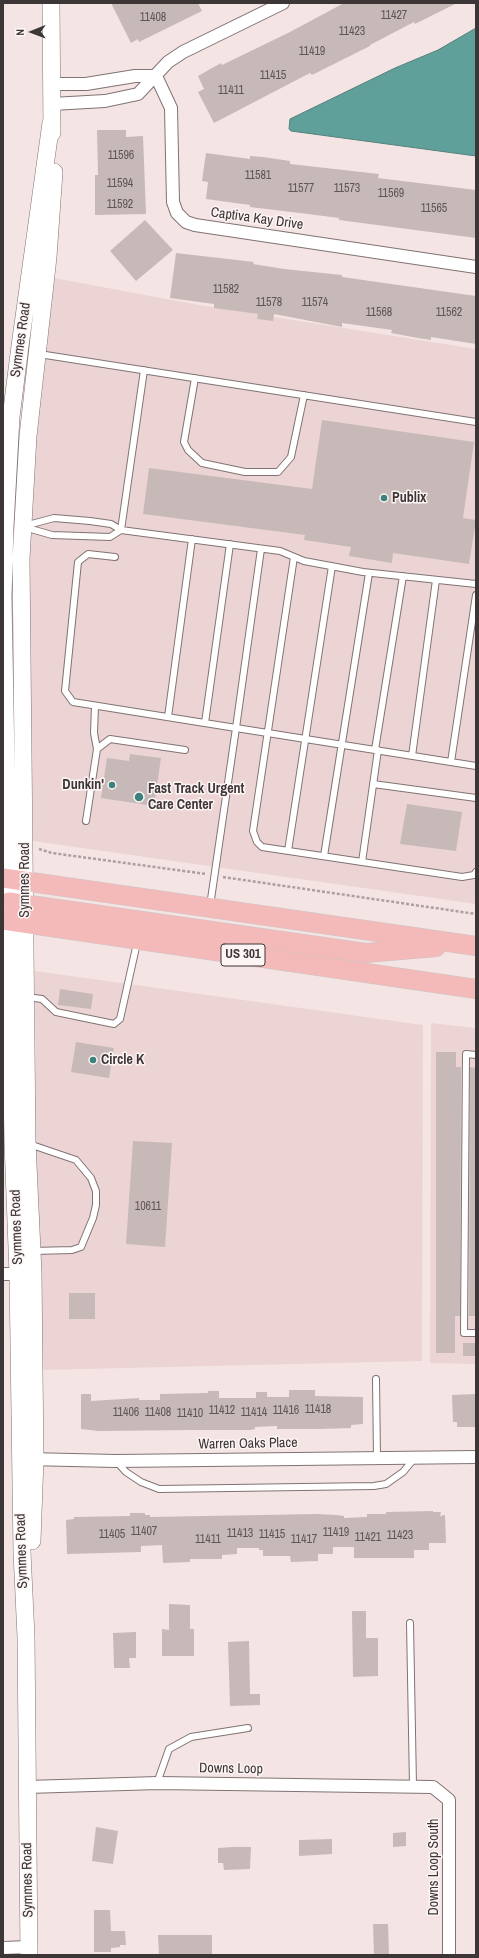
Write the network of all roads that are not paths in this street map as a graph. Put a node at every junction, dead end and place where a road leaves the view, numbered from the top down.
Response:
1 (52, 3) edge
2 (284, 3) edge
3 (156, 76) junction
4 (52, 84) junction
5 (52, 104) junction
6 (52, 123) junction
7 (476, 267) edge
8 (37, 354) junction
9 (144, 370) junction
10 (195, 378) junction
11 (304, 395) junction
12 (476, 422) edge
13 (4, 526) edge
14 (22, 527) junction
15 (120, 530) junction
16 (192, 539) junction
17 (230, 544) junction
18 (261, 548) junction
19 (115, 557) dead end
20 (294, 557) junction
21 (332, 566) junction
22 (369, 573) junction
23 (403, 576) junction
24 (436, 580) junction
25 (476, 584) edge
26 (476, 595) edge
27 (4, 668) edge
28 (95, 706) junction
29 (168, 717) junction
30 (205, 723) junction
31 (236, 728) junction
32 (267, 733) junction
33 (305, 738) junction
34 (343, 745) junction
35 (97, 749) junction
36 (185, 750) dead end
37 (376, 750) junction
38 (412, 756) junction
39 (451, 762) junction
40 (476, 766) edge
41 (373, 784) junction
42 (476, 798) edge
43 (86, 821) dead end
44 (288, 851) junction
45 (324, 856) junction
46 (362, 862) junction
47 (476, 872) edge
48 (13, 900) edge
49 (210, 907) junction
50 (138, 940) junction
51 (457, 943) junction
52 (476, 946) edge
53 (476, 989) edge
54 (26, 997) junction
55 (476, 1056) edge
56 (14, 1143) edge
57 (32, 1251) junction
58 (11, 1274) edge
59 (476, 1333) edge
60 (376, 1379) dead end
61 (476, 1457) edge
62 (377, 1458) junction
63 (415, 1458) junction
64 (27, 1459) junction
65 (116, 1460) junction
66 (410, 1623) dead end
67 (248, 1728) dead end
68 (157, 1783) junction
69 (413, 1786) junction
70 (433, 1786) joint
71 (28, 1787) junction
72 (3, 1948) edge
73 (29, 1951) edge
74 (449, 1955) edge

1 - 4 street, Symmes Road
2 - 3 street
3 - 4 street
3 - 5 street
3 - 7 street, Captiva Kay Drive
4 - 5 street, Symmes Road
5 - 6 street, Symmes Road
6 - 8 street, Symmes Road
6 - 13 street, Symmes Road
8 - 9 lane
8 - 14 street, Symmes Road
9 - 10 lane
9 - 15 lane
10 - 11 lane
10 - 11 lane
11 - 12 lane
13 - 14 street
13 - 27 street, Symmes Road
14 - 15 lane
14 - 15 lane
14 - 48 street, Symmes Road
15 - 16 lane
16 - 17 lane
16 - 29 lane
17 - 18 lane
17 - 30 lane
18 - 20 lane
18 - 31 lane
19 - 28 lane
20 - 21 lane
20 - 32 lane
21 - 22 lane
21 - 33 lane
22 - 23 lane
22 - 34 lane
23 - 24 lane
23 - 37 lane
24 - 25 lane
24 - 38 lane
26 - 39 lane
27 - 48 street, Symmes Road
28 - 29 lane
28 - 35 lane
29 - 30 lane
30 - 31 lane
31 - 32 lane
31 - 49 lane
32 - 33 lane
32 - 44 lane
33 - 34 lane
33 - 44 lane
34 - 37 lane
34 - 45 lane
35 - 36 lane
35 - 43 lane
37 - 38 lane
37 - 41 lane
38 - 39 lane
39 - 40 lane
41 - 42 lane
41 - 46 lane
44 - 45 lane
45 - 46 lane
46 - 47 lane
48 - 49 main road
48 - 50 main road, US 301
48 - 51 main road
48 - 54 street, Symmes Road
48 - 56 street, Symmes Road
49 - 51 main road
50 - 53 main road, US 301
50 - 54 lane
51 - 52 main road
54 - 56 street, Symmes Road
55 - 59 lane
56 - 57 street, Symmes Road
56 - 57 lane
56 - 58 street, Symmes Road
57 - 64 street, Symmes Road
58 - 64 street, Symmes Road
60 - 62 lane
61 - 63 street, Warren Oaks Place
62 - 63 street, Warren Oaks Place
62 - 65 street, Warren Oaks Place
63 - 65 lane
64 - 65 street, Warren Oaks Place
64 - 71 street, Symmes Road
66 - 69 lane
67 - 68 lane
68 - 69 street, Downs Loop
68 - 71 street, Downs Loop
69 - 70 street, Downs Loop
70 - 74 street, Downs Loop South
71 - 73 street, Symmes Road
72 - 73 street

